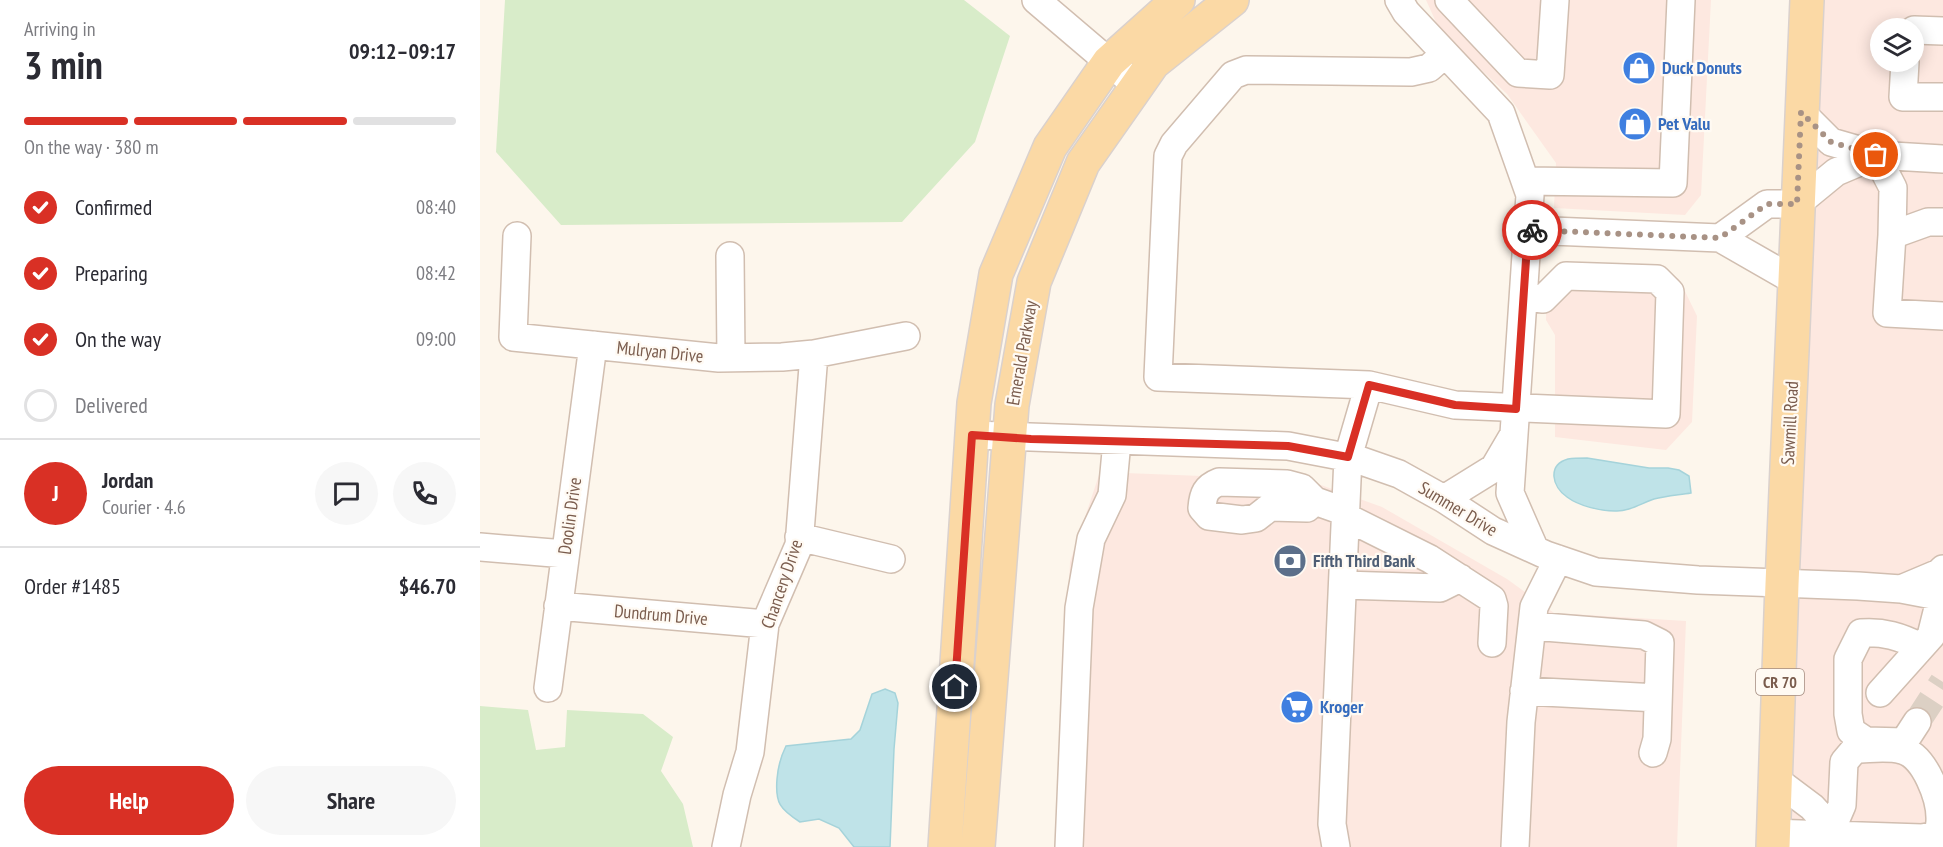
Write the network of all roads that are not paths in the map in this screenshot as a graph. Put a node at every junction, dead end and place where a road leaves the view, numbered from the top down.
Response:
1 (1036, 0) edge
2 (1178, 0) edge
3 (1232, 0) edge
4 (1434, 0) edge
5 (1449, 0) edge
6 (1555, 0) edge
7 (1682, 0) edge
8 (1807, 0) edge
9 (1406, 9) edge
10 (1924, 30) edge
11 (1943, 31) edge
12 (1445, 54) junction
13 (1109, 62) junction
14 (1904, 72) edge
15 (1137, 86) junction
16 (1943, 98) edge
17 (1801, 112) junction
18 (1876, 155) junction
19 (1943, 159) edge
20 (1526, 182) junction
21 (1797, 204) junction
22 (1943, 222) edge
23 (1528, 230) junction
24 (1892, 235) junction
25 (517, 236) dead end
26 (1720, 238) junction
27 (730, 256) dead end
28 (1795, 281) junction
29 (1524, 297) junction
30 (1943, 316) edge
31 (906, 336) dead end
32 (592, 345) junction
33 (814, 354) junction
34 (731, 358) junction
35 (1369, 385) junction
36 (1515, 421) junction
37 (972, 435) junction
38 (1009, 438) junction
39 (1117, 441) junction
40 (1348, 457) junction
41 (1444, 499) junction
42 (1315, 501) dead end
43 (1346, 514) junction
44 (799, 537) junction
45 (480, 547) edge
46 (565, 554) junction
47 (1546, 555) junction
48 (891, 559) dead end
49 (1943, 569) edge
50 (1460, 578) junction
51 (1782, 584) junction
52 (1343, 585) junction
53 (1901, 589) junction
54 (1942, 596) edge
55 (558, 606) junction
56 (765, 624) junction
57 (1532, 626) junction
58 (1933, 636) edge
59 (1492, 643) dead end
60 (548, 688) dead end
61 (1524, 691) junction
62 (1880, 693) dead end
63 (1658, 698) junction
64 (1917, 722) tunnel mouth
65 (1653, 753) dead end
66 (1776, 780) junction
67 (1774, 840) edge
68 (726, 847) edge
69 (945, 847) edge
70 (978, 847) edge
71 (1069, 847) edge
72 (1336, 847) edge
73 (1515, 847) edge

1 - 13 street
2 - 13 main road
3 - 15 main road, Emerald Parkway
4 - 9 street
5 - 6 street
7 - 20 street
8 - 17 main road, Sawmill Road / CR 70
9 - 12 street
10 - 11 street
12 - 20 street
12 - 35 street
13 - 15 street
13 - 37 main road
14 - 16 street
15 - 38 main road, Emerald Parkway
17 - 18 street
17 - 21 main road, Sawmill Road / CR 70
18 - 19 street
18 - 21 street
18 - 24 street
20 - 23 street
21 - 26 street
21 - 28 main road, Sawmill Road / CR 70
22 - 24 street
23 - 26 street
23 - 29 street
24 - 30 street
25 - 32 street, Mulryan Drive
26 - 28 street
27 - 34 street
28 - 51 main road, Sawmill Road / CR 70
29 - 36 street
29 - 36 street
31 - 33 street, Mulryan Drive
32 - 34 street, Mulryan Drive
32 - 46 street, Doolin Drive
33 - 34 street, Mulryan Drive
33 - 44 street, Chancery Drive
35 - 36 street
35 - 40 street
36 - 41 street
36 - 47 street
37 - 38 street, Summer Drive
37 - 69 main road
38 - 39 street, Summer Drive
38 - 70 main road, Emerald Parkway
39 - 40 street, Summer Drive
39 - 71 street
40 - 41 street, Summer Drive
40 - 43 street
41 - 47 street, Summer Drive
42 - 43 street
43 - 50 street
43 - 52 street
44 - 48 street
44 - 56 street, Chancery Drive
45 - 46 street
46 - 55 street, Doolin Drive
47 - 51 street, Summer Drive
47 - 57 street
49 - 53 street
50 - 52 street
50 - 59 street
51 - 53 street, Summer Drive
51 - 66 main road, Sawmill Road / CR 70
52 - 72 street
53 - 54 street, Summer Drive
54 - 58 street
55 - 56 street, Dundrum Drive
55 - 60 street, Doolin Drive
56 - 68 street, Chancery Drive
57 - 61 street
57 - 63 street
58 - 62 street
58 - 64 street
61 - 63 street
61 - 73 street
63 - 65 street
66 - 67 main road, Sawmill Road / CR 70
66 - 67 street

